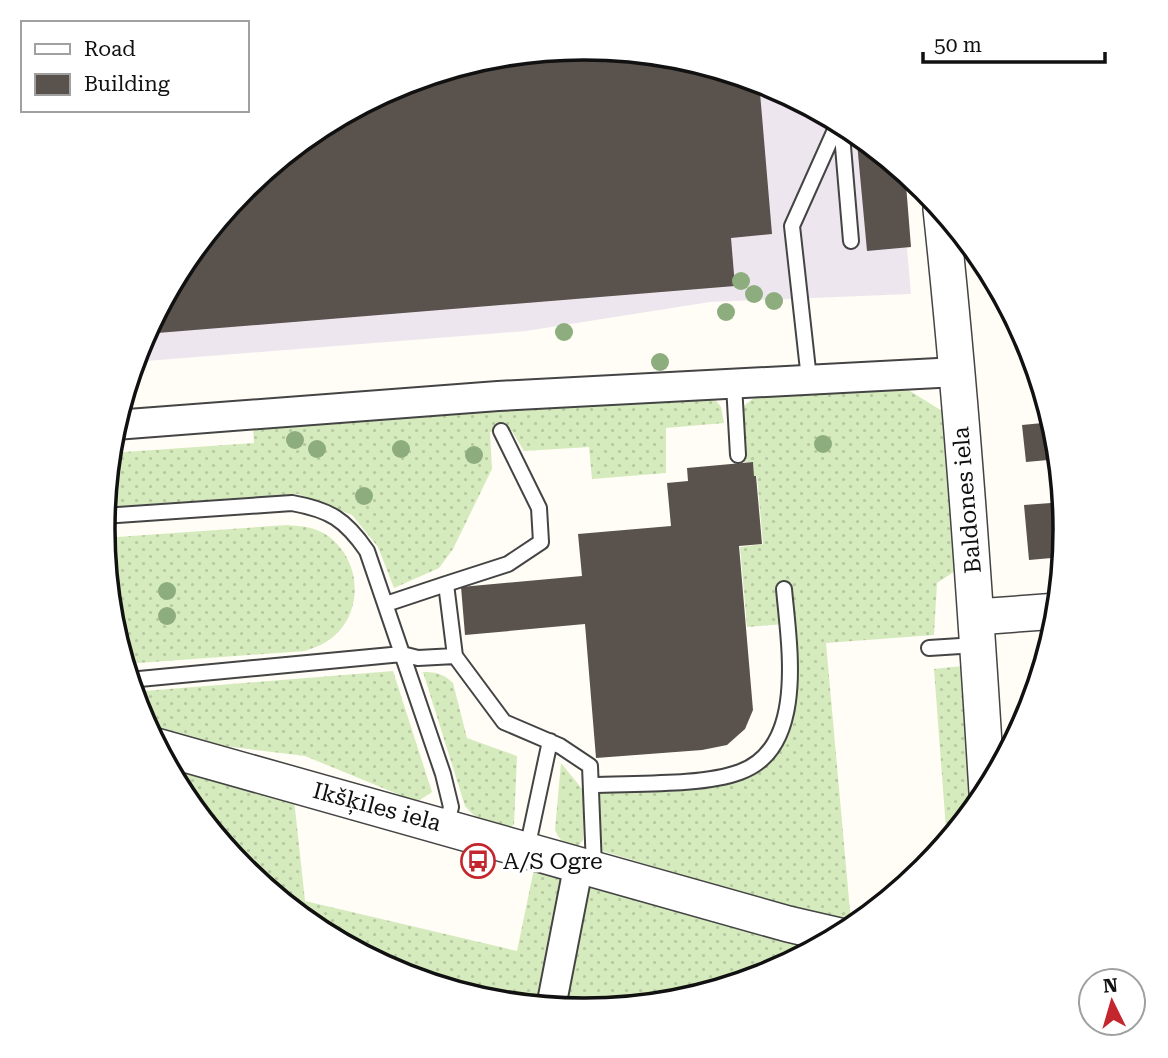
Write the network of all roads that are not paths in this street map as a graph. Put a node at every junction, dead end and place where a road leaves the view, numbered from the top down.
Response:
1 (835, 133) edge
2 (841, 137) edge
3 (944, 228) edge
4 (851, 241) dead end
5 (957, 372) junction
6 (808, 379) junction
7 (734, 384) junction
8 (127, 424) edge
9 (501, 431) dead end
10 (738, 455) dead end
11 (115, 515) edge
12 (446, 584) junction
13 (784, 589) dead end
14 (386, 604) junction
15 (1045, 614) edge
16 (977, 631) junction
17 (929, 648) dead end
18 (402, 654) junction
19 (455, 656) junction
20 (139, 679) edge
21 (550, 741) junction
22 (170, 750) edge
23 (986, 772) edge
24 (591, 785) junction
25 (446, 826) junction
26 (527, 849) junction
27 (586, 865) junction
28 (825, 932) edge
29 (553, 997) edge

1 - 6 lane
2 - 4 lane
3 - 5 street, Baldones iela
5 - 6 street
5 - 16 street, Baldones iela
6 - 7 street
7 - 8 street
7 - 10 lane
9 - 12 lane
11 - 14 lane
12 - 14 lane
12 - 19 lane
13 - 24 lane
14 - 18 lane
15 - 16 street
16 - 17 lane
16 - 23 street, Baldones iela
18 - 19 lane
18 - 20 lane
18 - 25 lane
19 - 21 lane
21 - 24 lane
21 - 26 lane
22 - 25 street, Ikšķiles iela
24 - 27 lane
25 - 26 street, Ikšķiles iela
26 - 27 street, Ikšķiles iela
27 - 28 street, Ikšķiles iela
27 - 29 street

